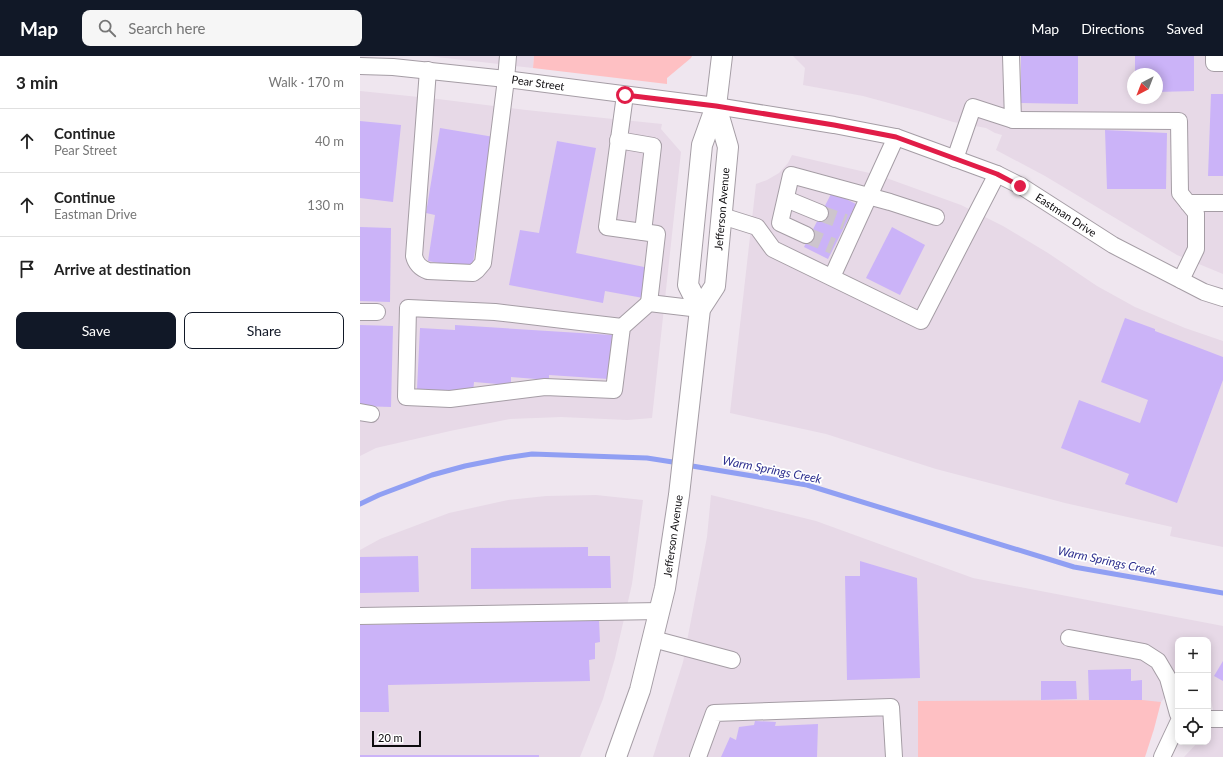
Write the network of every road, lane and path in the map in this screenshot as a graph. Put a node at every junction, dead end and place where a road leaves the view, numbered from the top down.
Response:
1 (508, 56) edge
2 (722, 56) edge
3 (1011, 56) edge
4 (1214, 56) edge
5 (412, 62) edge
6 (1223, 63) edge
7 (360, 66) edge
8 (428, 70) junction
9 (506, 78) junction
10 (625, 95) junction
11 (716, 106) junction
12 (1013, 120) junction
13 (896, 137) junction
14 (618, 140) junction
15 (955, 158) junction
16 (997, 174) junction
17 (869, 196) junction
18 (786, 199) junction
19 (1188, 203) junction
20 (1223, 203) edge
21 (820, 212) tunnel mouth
22 (722, 216) junction
23 (936, 217) dead end
24 (643, 232) junction
25 (806, 234) tunnel mouth
26 (832, 277) junction
27 (1181, 280) junction
28 (1223, 298) edge
29 (649, 303) junction
30 (700, 309) junction
31 (360, 312) edge
32 (377, 312) dead end
33 (622, 327) junction
34 (660, 611) junction
35 (360, 616) edge
36 (1069, 638) dead end
37 (653, 639) junction
38 (732, 660) dead end
39 (1177, 709) edge
40 (1223, 718) edge
41 (1211, 719) edge
42 (1175, 729) edge
43 (620, 756) edge
44 (698, 757) edge
45 (894, 757) edge
46 (1162, 757) edge

1 - 9 street
2 - 11 main road, Jefferson Avenue
3 - 12 street
4 - 6 street
5 - 7 street, Pear Street
5 - 8 street, Pear Street
8 - 9 street, Pear Street
8 - 9 street
9 - 10 street, Pear Street
10 - 11 street, Pear Street
10 - 14 street
11 - 13 street, Eastman Drive
11 - 22 main road, Jefferson Avenue
11 - 30 main road, Jefferson Avenue
12 - 15 street
12 - 19 street
13 - 15 street, Eastman Drive
13 - 17 street
14 - 24 street
14 - 24 street
15 - 16 street, Eastman Drive
16 - 26 street
16 - 27 street, Eastman Drive
17 - 18 street
17 - 23 street
17 - 26 street
18 - 21 street
18 - 25 street
19 - 20 street
19 - 27 street
22 - 26 street
22 - 30 main road, Jefferson Avenue
24 - 29 street
27 - 28 street, Eastman Drive
29 - 30 street
29 - 33 street
30 - 34 main road, Jefferson Avenue
31 - 32 street
33 - 33 street
34 - 35 street
34 - 37 main road, Jefferson Avenue
36 - 39 street
37 - 38 street
37 - 43 main road, Jefferson Avenue
40 - 41 street
42 - 46 street
44 - 45 street

